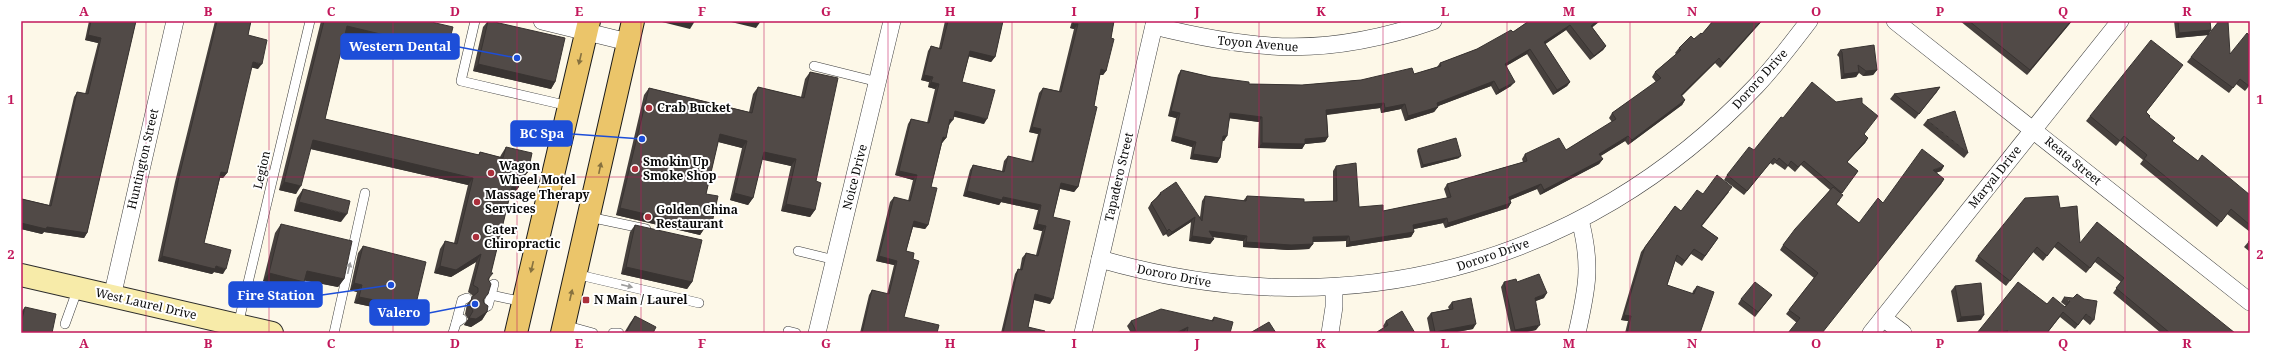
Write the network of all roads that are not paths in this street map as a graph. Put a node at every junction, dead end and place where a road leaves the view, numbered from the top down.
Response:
1 (175, 21) edge
2 (310, 21) edge
3 (475, 21) edge
4 (542, 21) edge
5 (633, 21) edge
6 (892, 21) edge
7 (1433, 21) edge
8 (1810, 21) edge
9 (1895, 21) edge
10 (2120, 21) edge
11 (1155, 24) edge
12 (588, 26) edge
13 (628, 42) junction
14 (814, 66) dead end
15 (878, 82) junction
16 (570, 106) junction
17 (2034, 129) junction
18 (365, 193) dead end
19 (589, 217) junction
20 (1580, 220) junction
21 (659, 232) edge
22 (798, 251) dead end
23 (1100, 259) junction
24 (835, 260) junction
25 (576, 274) junction
26 (21, 275) edge
27 (1334, 287) junction
28 (78, 288) junction
29 (112, 296) junction
30 (467, 298) dead end
31 (524, 302) junction
32 (2250, 302) edge
33 (699, 303) dead end
34 (484, 308) edge
35 (1883, 318) junction
36 (65, 324) dead end
37 (242, 328) edge
38 (563, 329) edge
39 (272, 333) edge
40 (334, 333) edge
41 (453, 333) edge
42 (516, 333) edge
43 (593, 333) edge
44 (614, 333) edge
45 (619, 333) edge
46 (817, 333) edge
47 (1083, 333) edge
48 (1330, 333) edge
49 (1577, 333) edge
50 (1871, 333) edge
51 (1902, 333) edge

1 - 29 street, Huntington Street
2 - 37 lane, Legion
3 - 16 lane
4 - 12 street
5 - 13 main road
6 - 15 street, Noice Drive
7 - 11 street, Toyon Avenue
8 - 20 street, Dororo Drive
9 - 17 street, Reata Street
10 - 17 street, Maryal Drive
11 - 23 street, Tapadero Street
12 - 13 street
12 -> 16 main road
19 -> 13 main road
14 - 15 lane
15 - 24 street, Noice Drive
16 -> 31 main road
17 - 32 street, Reata Street
17 - 35 street, Maryal Drive
40 -> 18 lane
19 - 21 lane
19 - 25 main road
20 - 27 street, Dororo Drive
20 - 49 street
22 - 24 lane
23 - 27 street, Dororo Drive
23 - 47 street, Tapadero Street
24 - 46 street, Noice Drive
25 -> 33 lane
38 -> 25 main road
26 - 28 main road, West Laurel Drive
27 - 48 street
28 - 29 main road, West Laurel Drive
28 - 36 lane
29 - 37 main road, West Laurel Drive
30 - 41 lane
31 - 34 lane
31 - 42 main road
35 - 50 street, Maryal Drive
35 - 51 street
37 - 39 main road, West Laurel Drive
38 - 43 lane
44 - 45 lane

